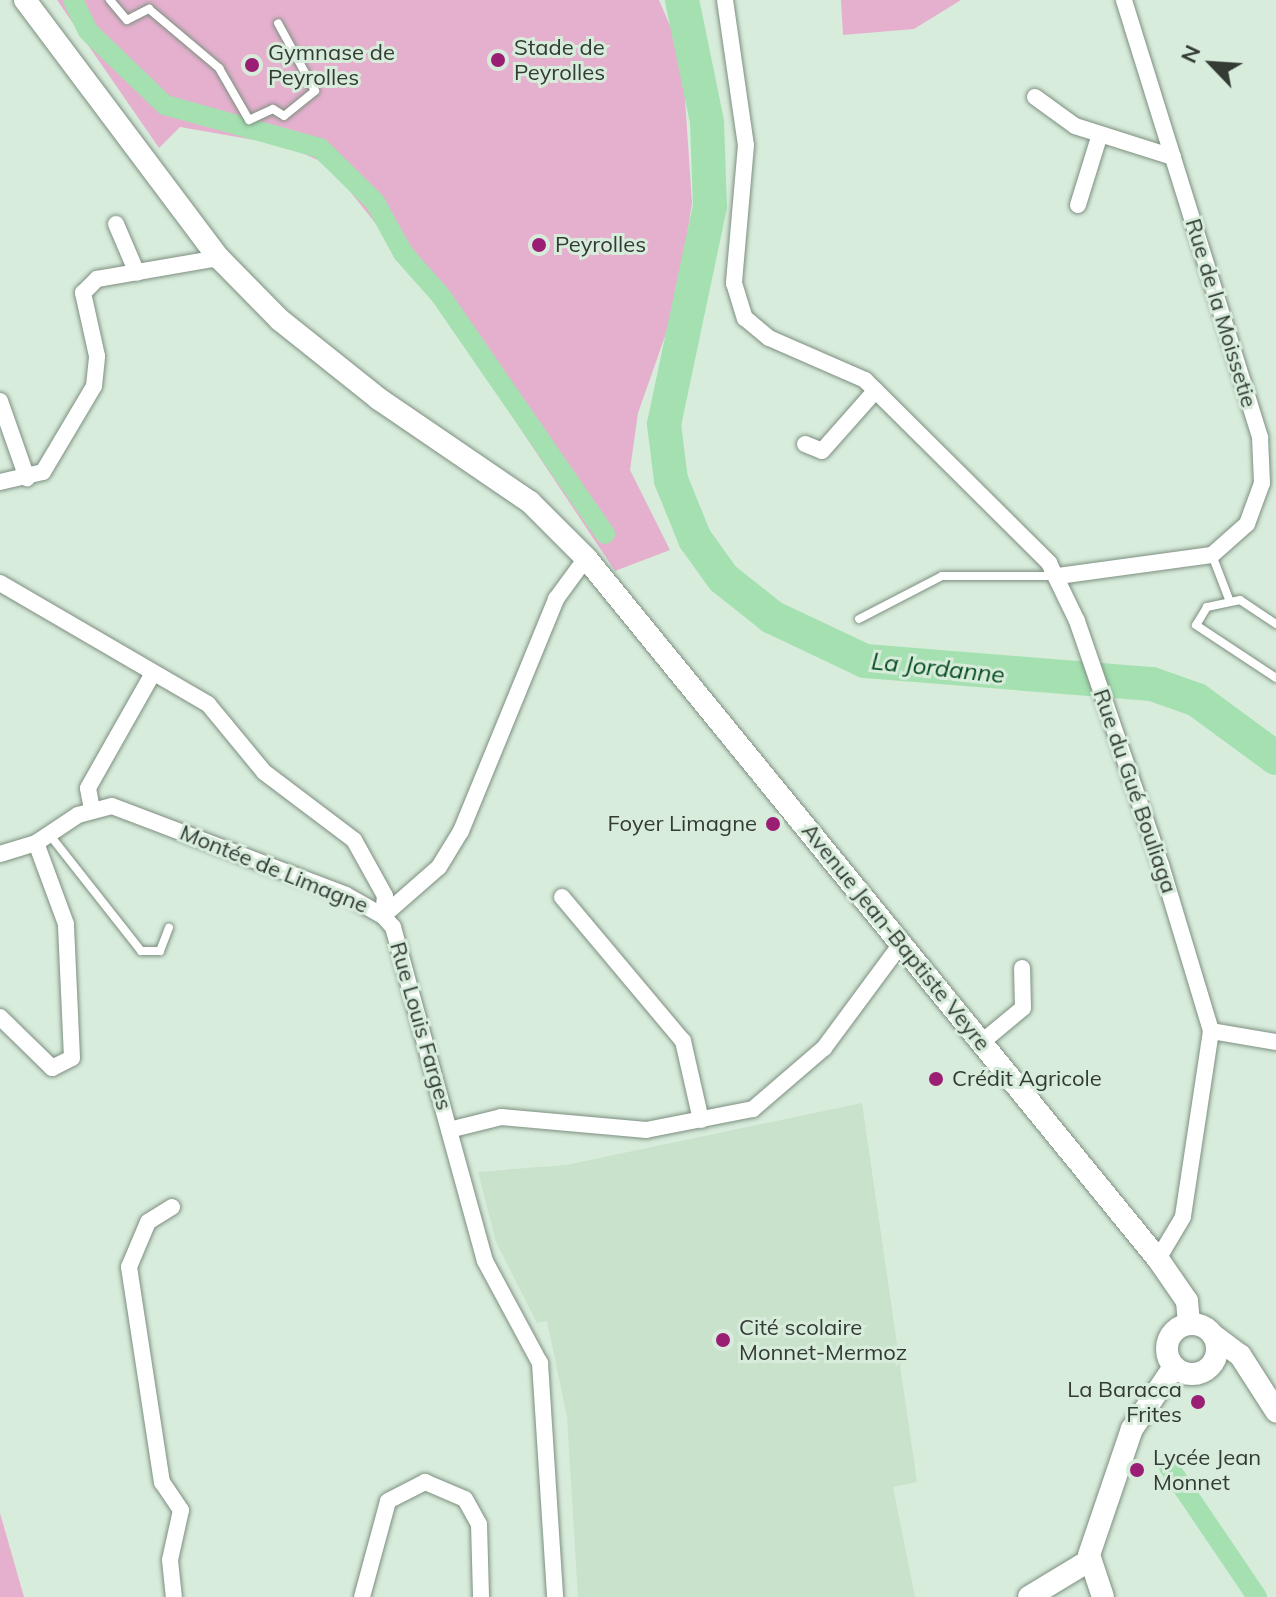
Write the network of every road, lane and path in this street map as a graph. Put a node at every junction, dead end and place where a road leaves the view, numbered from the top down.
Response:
1 (25, 0) edge
2 (110, 0) edge
3 (1124, 0) edge
4 (728, 3) edge
5 (278, 23) dead end
6 (1035, 97) dead end
7 (1100, 134) junction
8 (1173, 157) junction
9 (1078, 205) dead end
10 (116, 224) dead end
11 (219, 258) junction
12 (137, 273) junction
13 (876, 390) junction
14 (0, 401) edge
15 (805, 444) dead end
16 (27, 478) junction
17 (0, 482) edge
18 (1212, 555) junction
19 (586, 558) junction
20 (1058, 576) junction
21 (0, 583) edge
22 (1230, 602) junction
23 (859, 619) dead end
24 (1276, 624) edge
25 (153, 673) junction
26 (1276, 678) edge
27 (92, 809) junction
28 (43, 839) junction
29 (0, 854) edge
30 (562, 897) dead end
31 (383, 916) junction
32 (169, 928) dead end
33 (901, 944) junction
34 (1022, 968) dead end
35 (0, 1017) edge
36 (1211, 1031) junction
37 (982, 1042) junction
38 (1276, 1042) edge
39 (701, 1120) junction
40 (449, 1130) junction
41 (172, 1207) dead end
42 (1158, 1259) junction
43 (1189, 1324) junction
44 (1213, 1335) junction
45 (1215, 1360) junction
46 (1174, 1367) junction
47 (1273, 1406) edge
48 (1090, 1560) junction
49 (174, 1597) edge
50 (362, 1597) edge
51 (481, 1597) edge
52 (555, 1597) edge
53 (1029, 1597) edge
54 (1103, 1597) edge

1 - 11 main road, Avenue Jean-Baptiste Veyre
2 - 5 lane
3 - 8 street, Rue de la Moissetie
4 - 13 street, Rue du Gué Bouliaga
6 - 7 street
7 - 8 street
7 - 9 street
8 - 18 street, Rue de la Moissetie
10 - 12 street
11 - 12 street
11 - 19 main road, Avenue Jean-Baptiste Veyre
12 - 16 street
13 - 15 street
13 - 20 street, Rue du Gué Bouliaga
14 - 16 street
16 - 17 street
18 - 20 street
18 - 22 lane
19 - 31 street, Montée de Limagne
19 - 33 main road, Avenue Jean-Baptiste Veyre
20 - 23 lane
20 - 36 street, Rue du Gué Bouliaga
21 - 25 street, Rue Louis Farges
22 - 24 lane
22 - 26 lane
25 - 27 street
25 - 31 street, Rue Louis Farges
27 - 28 street
27 - 31 street, Montée de Limagne
28 - 29 street
28 - 32 lane
28 - 35 street
30 - 39 street
31 - 40 street, Rue Louis Farges
33 - 37 main road, Avenue Jean-Baptiste Veyre
33 - 39 street
34 - 37 street
36 - 38 street
36 - 42 street, Rue du Gué Bouliaga
37 - 42 main road, Avenue Jean-Baptiste Veyre
39 - 40 street
40 - 52 street, Rue Louis Farges
41 - 49 street
42 - 43 main road, Avenue Jean-Baptiste Veyre
43 - 44 main road
43 - 46 main road
44 - 45 main road
44 - 47 main road
45 - 46 main road
45 - 47 main road
46 - 48 main road
48 - 53 main road
48 - 54 main road
50 - 51 street

